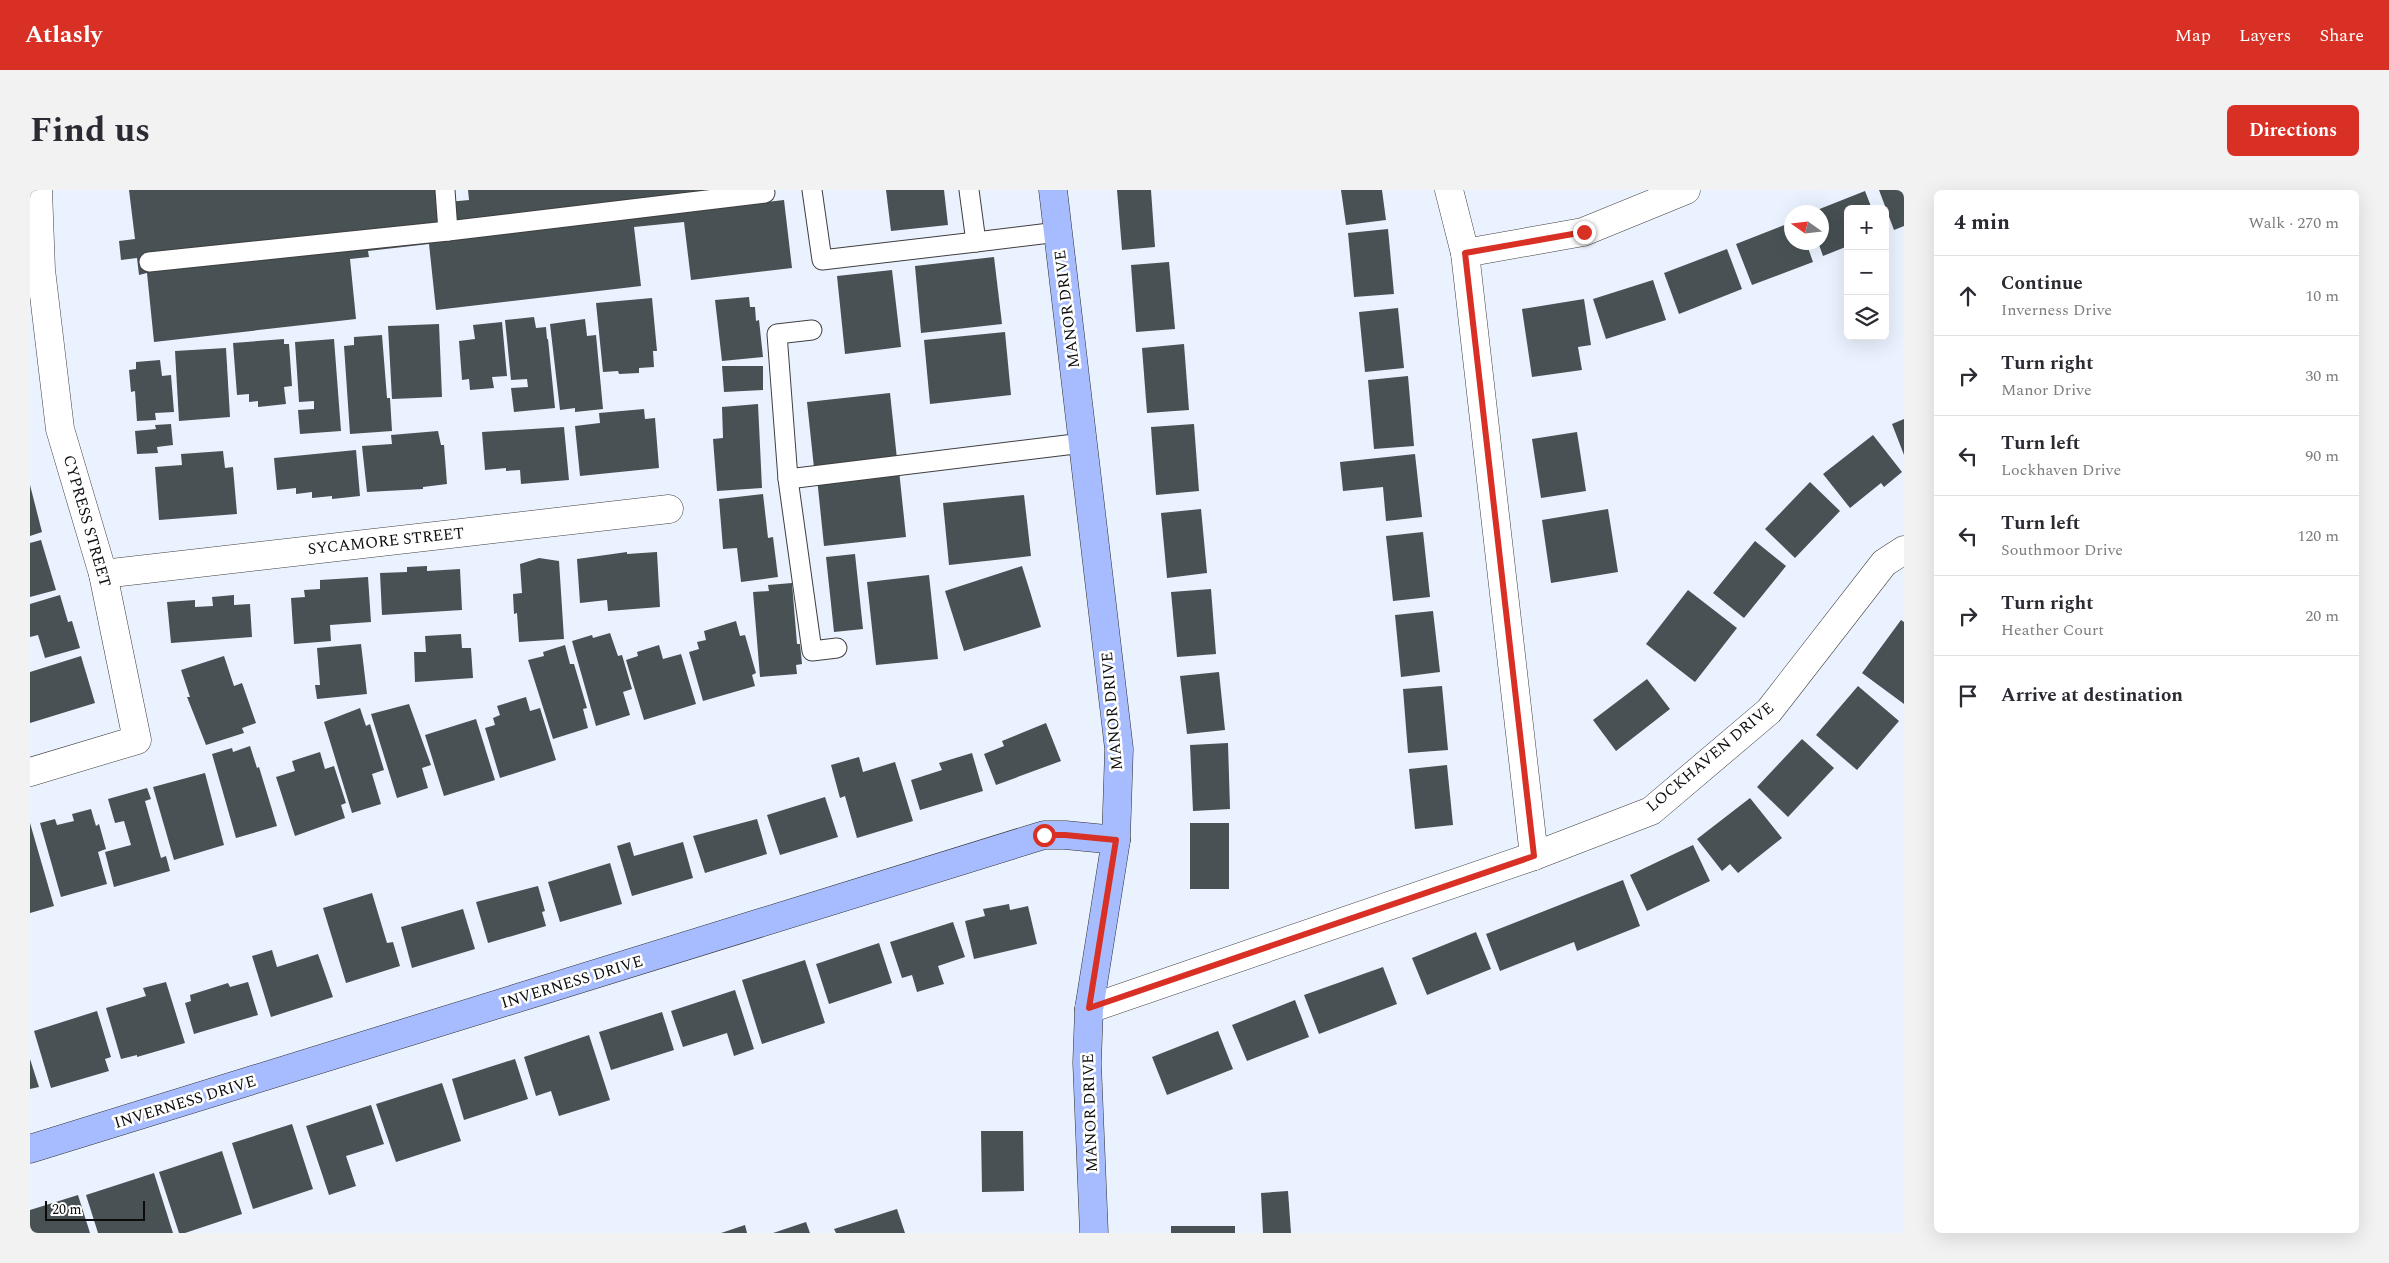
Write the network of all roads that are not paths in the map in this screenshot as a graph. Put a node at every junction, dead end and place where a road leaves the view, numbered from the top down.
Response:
1 (38, 190) edge
2 (445, 190) edge
3 (812, 190) edge
4 (969, 190) edge
5 (1053, 190) edge
6 (1449, 190) edge
7 (1686, 190) edge
8 (765, 193) dead end
9 (448, 230) junction
10 (1058, 232) junction
11 (976, 242) junction
12 (1465, 253) junction
13 (149, 262) dead end
14 (35, 268) edge
15 (812, 330) dead end
16 (1082, 443) junction
17 (788, 478) junction
18 (669, 510) dead end
19 (1904, 550) edge
20 (104, 574) junction
21 (837, 648) dead end
22 (30, 772) edge
23 (1116, 840) junction
24 (1534, 856) junction
25 (1089, 1008) junction
26 (30, 1149) edge
27 (1094, 1233) edge

1 - 14 street, CYPRESS STREET
2 - 9 lane
3 - 11 lane
4 - 11 lane
5 - 10 street, MANOR DRIVE
6 - 12 street
7 - 12 street
8 - 9 lane
9 - 13 lane
10 - 11 lane
10 - 16 street, MANOR DRIVE
12 - 24 street
14 - 20 street, CYPRESS STREET
15 - 17 lane
16 - 17 lane
16 - 23 street, MANOR DRIVE
17 - 21 lane
18 - 20 street, SYCAMORE STREET
19 - 24 street, LOCKHAVEN DRIVE
20 - 22 street, CYPRESS STREET
23 - 25 street, MANOR DRIVE
23 - 26 street, INVERNESS DRIVE
24 - 25 street, LOCKHAVEN DRIVE
25 - 27 street, MANOR DRIVE

